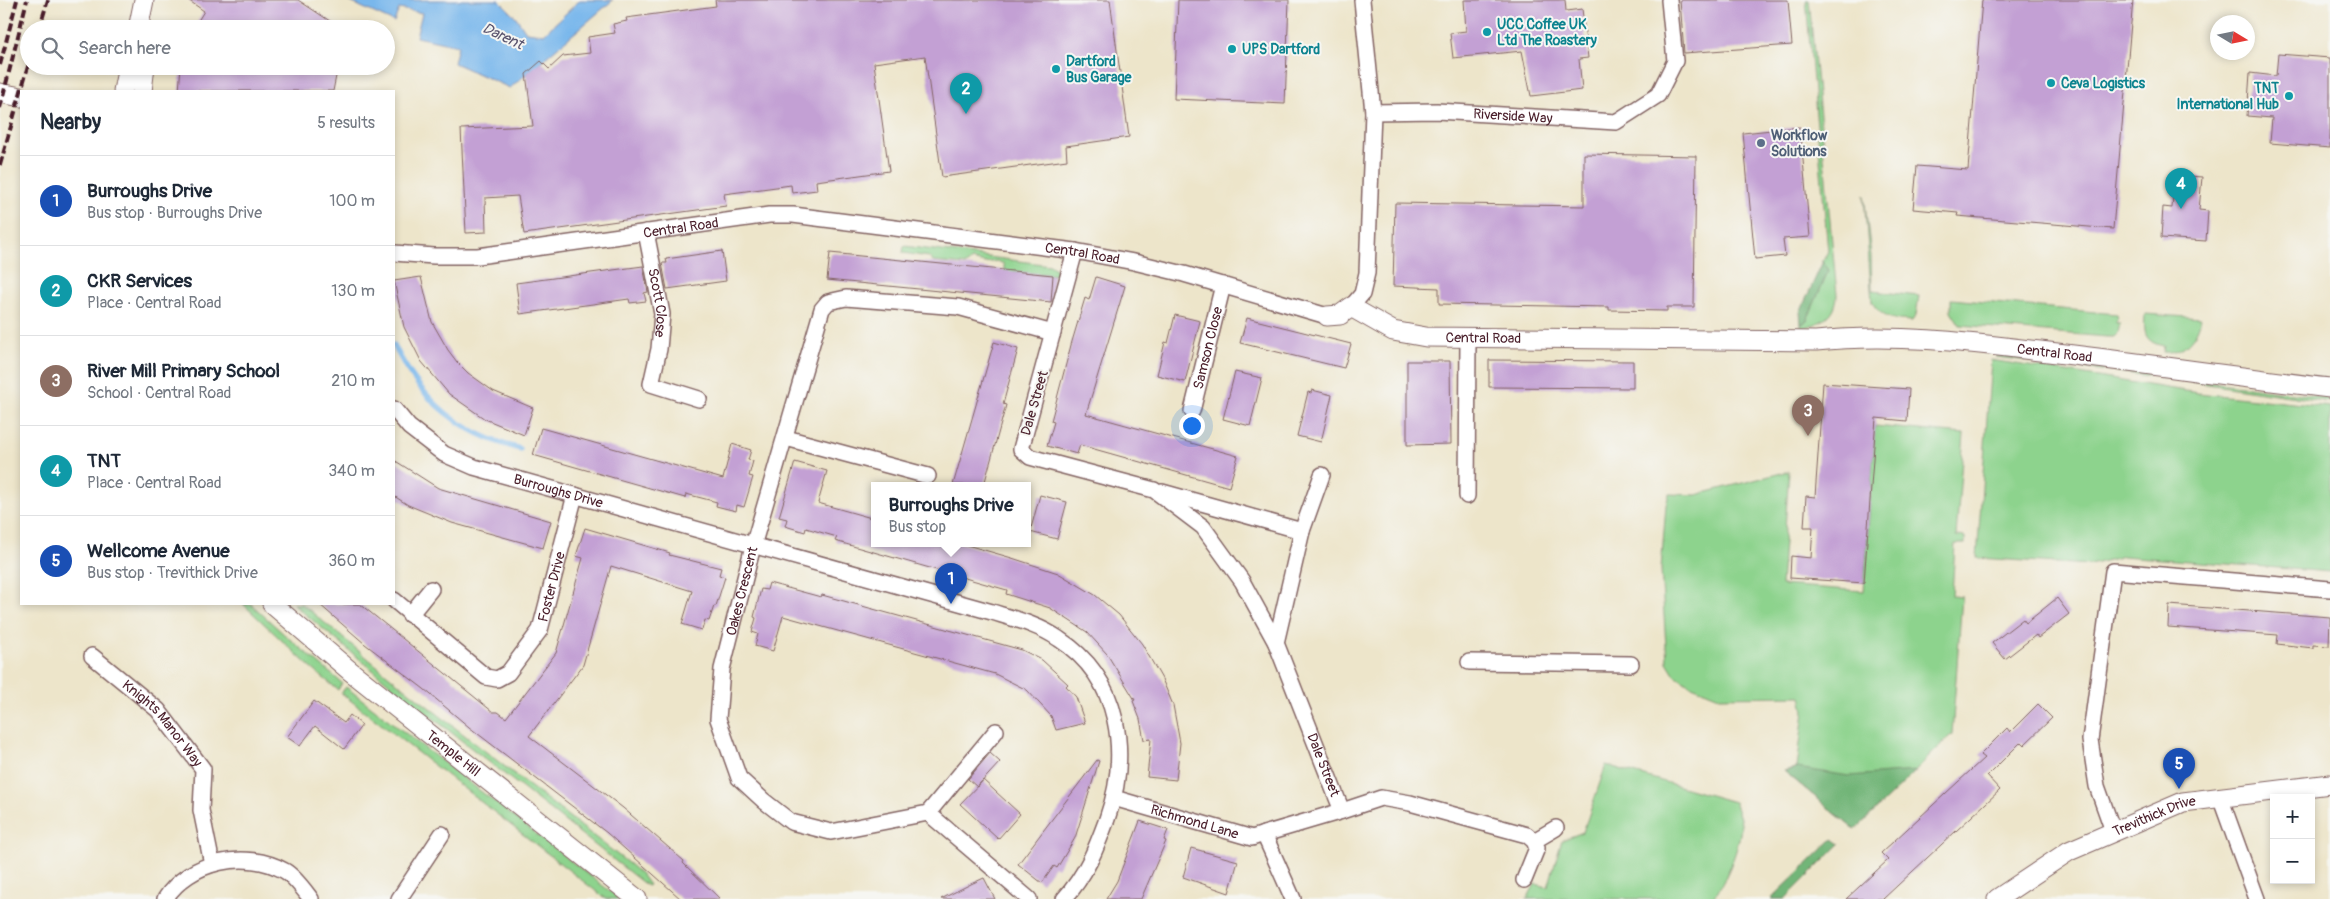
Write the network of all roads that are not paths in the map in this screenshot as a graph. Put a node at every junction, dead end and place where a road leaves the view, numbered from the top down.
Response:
1 (1362, 0) edge
2 (1669, 0) edge
3 (126, 75) edge
4 (144, 75) edge
5 (123, 90) edge
6 (142, 90) edge
7 (0, 93) edge
8 (20, 97) edge
9 (1373, 112) junction
10 (646, 232) junction
11 (1075, 251) junction
12 (395, 253) edge
13 (1223, 285) junction
14 (1351, 307) junction
15 (1327, 316) joint
16 (1053, 333) junction
17 (1468, 338) junction
18 (2330, 388) edge
19 (699, 399) dead end
20 (395, 410) edge
21 (1192, 411) dead end
22 (786, 438) junction
23 (1322, 475) dead end
24 (928, 476) dead end
25 (1154, 490) junction
26 (575, 495) junction
27 (1468, 496) dead end
28 (1302, 531) junction
29 (753, 546) junction
30 (431, 589) dead end
31 (2330, 589) edge
32 (395, 601) edge
33 (273, 605) edge
34 (410, 615) junction
35 (1276, 643) junction
36 (92, 656) dead end
37 (1469, 662) dead end
38 (1631, 664) dead end
39 (996, 731) dead end
40 (2330, 784) edge
41 (2220, 797) junction
42 (1114, 798) junction
43 (1342, 811) junction
44 (928, 813) junction
45 (1556, 828) dead end
46 (2113, 831) junction
47 (442, 834) dead end
48 (1264, 834) junction
49 (1534, 841) junction
50 (212, 864) junction
51 (1524, 880) dead end
52 (165, 899) edge
53 (311, 899) edge
54 (399, 899) edge
55 (637, 899) edge
56 (1029, 899) edge
57 (1064, 899) edge
58 (1293, 899) edge
59 (1997, 899) edge
60 (2257, 899) edge

1 - 9 street
2 - 9 street, Riverside Way
3 - 5 street
4 - 6 street
7 - 8 street
9 - 14 street
10 - 11 street, Central Road
10 - 12 street, Central Road
10 - 19 street, Scott Close
11 - 13 street, Central Road
11 - 16 street, Dale Street
13 - 15 street, Central Road
13 - 21 street, Samson Close
14 - 15 street, Central Road
14 - 17 street, Central Road
16 - 22 street, Oakes Crescent
16 - 25 street, Dale Street
17 - 18 street, Central Road
17 - 27 street
20 - 26 street, Burroughs Drive
22 - 24 street
22 - 29 street, Oakes Crescent
23 - 28 street
25 - 28 street, Dale Street
25 - 35 street, Dale Street
26 - 29 street, Burroughs Drive
26 - 34 street, Foster Drive
28 - 35 street
29 - 42 street, Burroughs Drive
29 - 44 street, Oakes Crescent
30 - 34 street
31 - 46 street
32 - 34 street, Foster Drive
33 - 55 street, Temple Hill
35 - 43 street, Dale Street
36 - 50 street, Knights Manor Way
37 - 38 street
39 - 44 street
40 - 41 street, Trevithick Drive
41 - 46 street, Trevithick Drive
41 - 60 street
42 - 48 street, Richmond Lane
42 - 57 street, Burroughs Drive
43 - 48 street, Dale Street
43 - 49 street
44 - 56 street
45 - 49 street
46 - 59 street, Trevithick Drive
47 - 54 street
48 - 58 street
49 - 51 street
50 - 52 street
50 - 53 street

